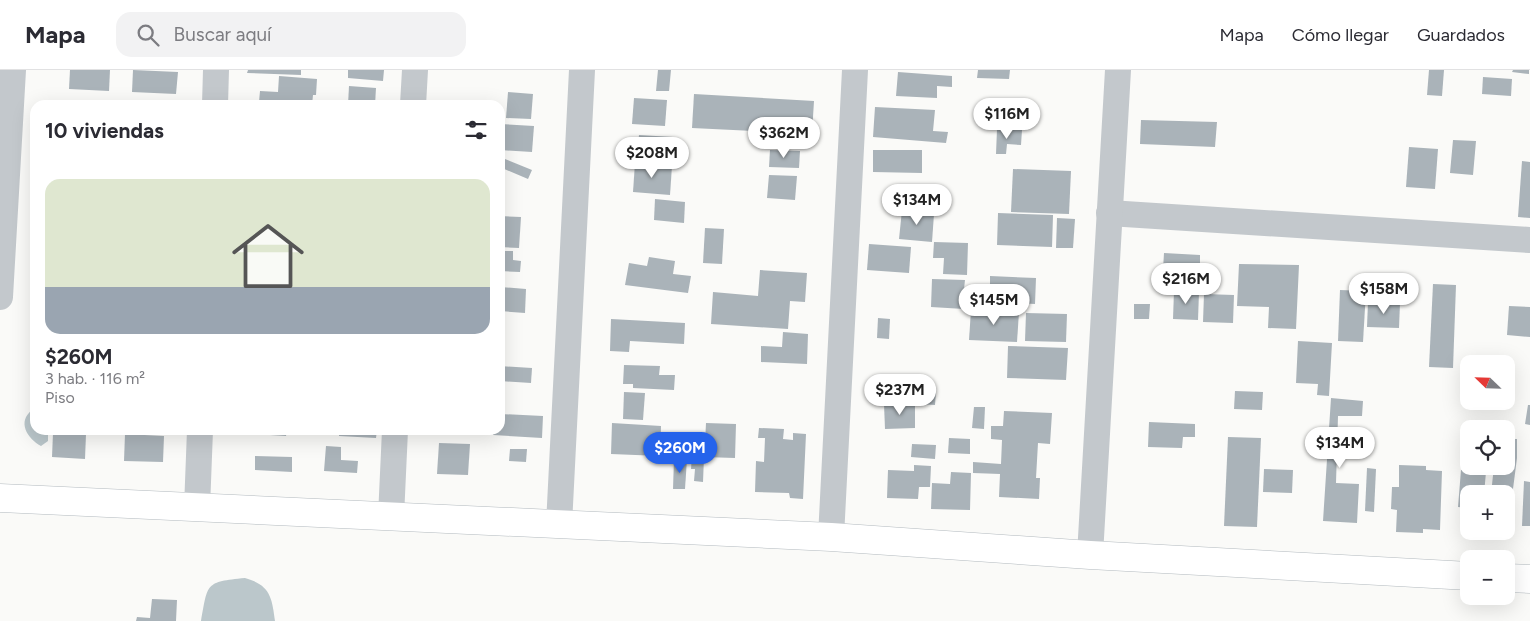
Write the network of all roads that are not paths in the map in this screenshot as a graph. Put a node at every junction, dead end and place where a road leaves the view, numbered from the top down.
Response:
1 (13, 70) edge
2 (216, 70) edge
3 (415, 70) edge
4 (582, 70) edge
5 (855, 70) edge
6 (1118, 70) edge
7 (215, 100) edge
8 (413, 100) edge
9 (1109, 213) junction
10 (1530, 240) edge
11 (0, 297) edge
12 (200, 435) edge
13 (395, 435) edge
14 (0, 498) edge
15 (197, 508) junction
16 (390, 517) junction
17 (560, 525) junction
18 (830, 537) junction
19 (1090, 555) junction
20 (1460, 576) edge
21 (1515, 579) edge
22 (1530, 580) edge

1 - 11 street
2 - 7 street
3 - 8 street
4 - 17 street
5 - 18 street
6 - 9 street
9 - 10 street
9 - 19 street
12 - 15 street
13 - 16 street
14 - 15 main road
15 - 16 main road
16 - 17 main road
17 - 18 main road
18 - 19 main road
19 - 20 main road
21 - 22 main road

